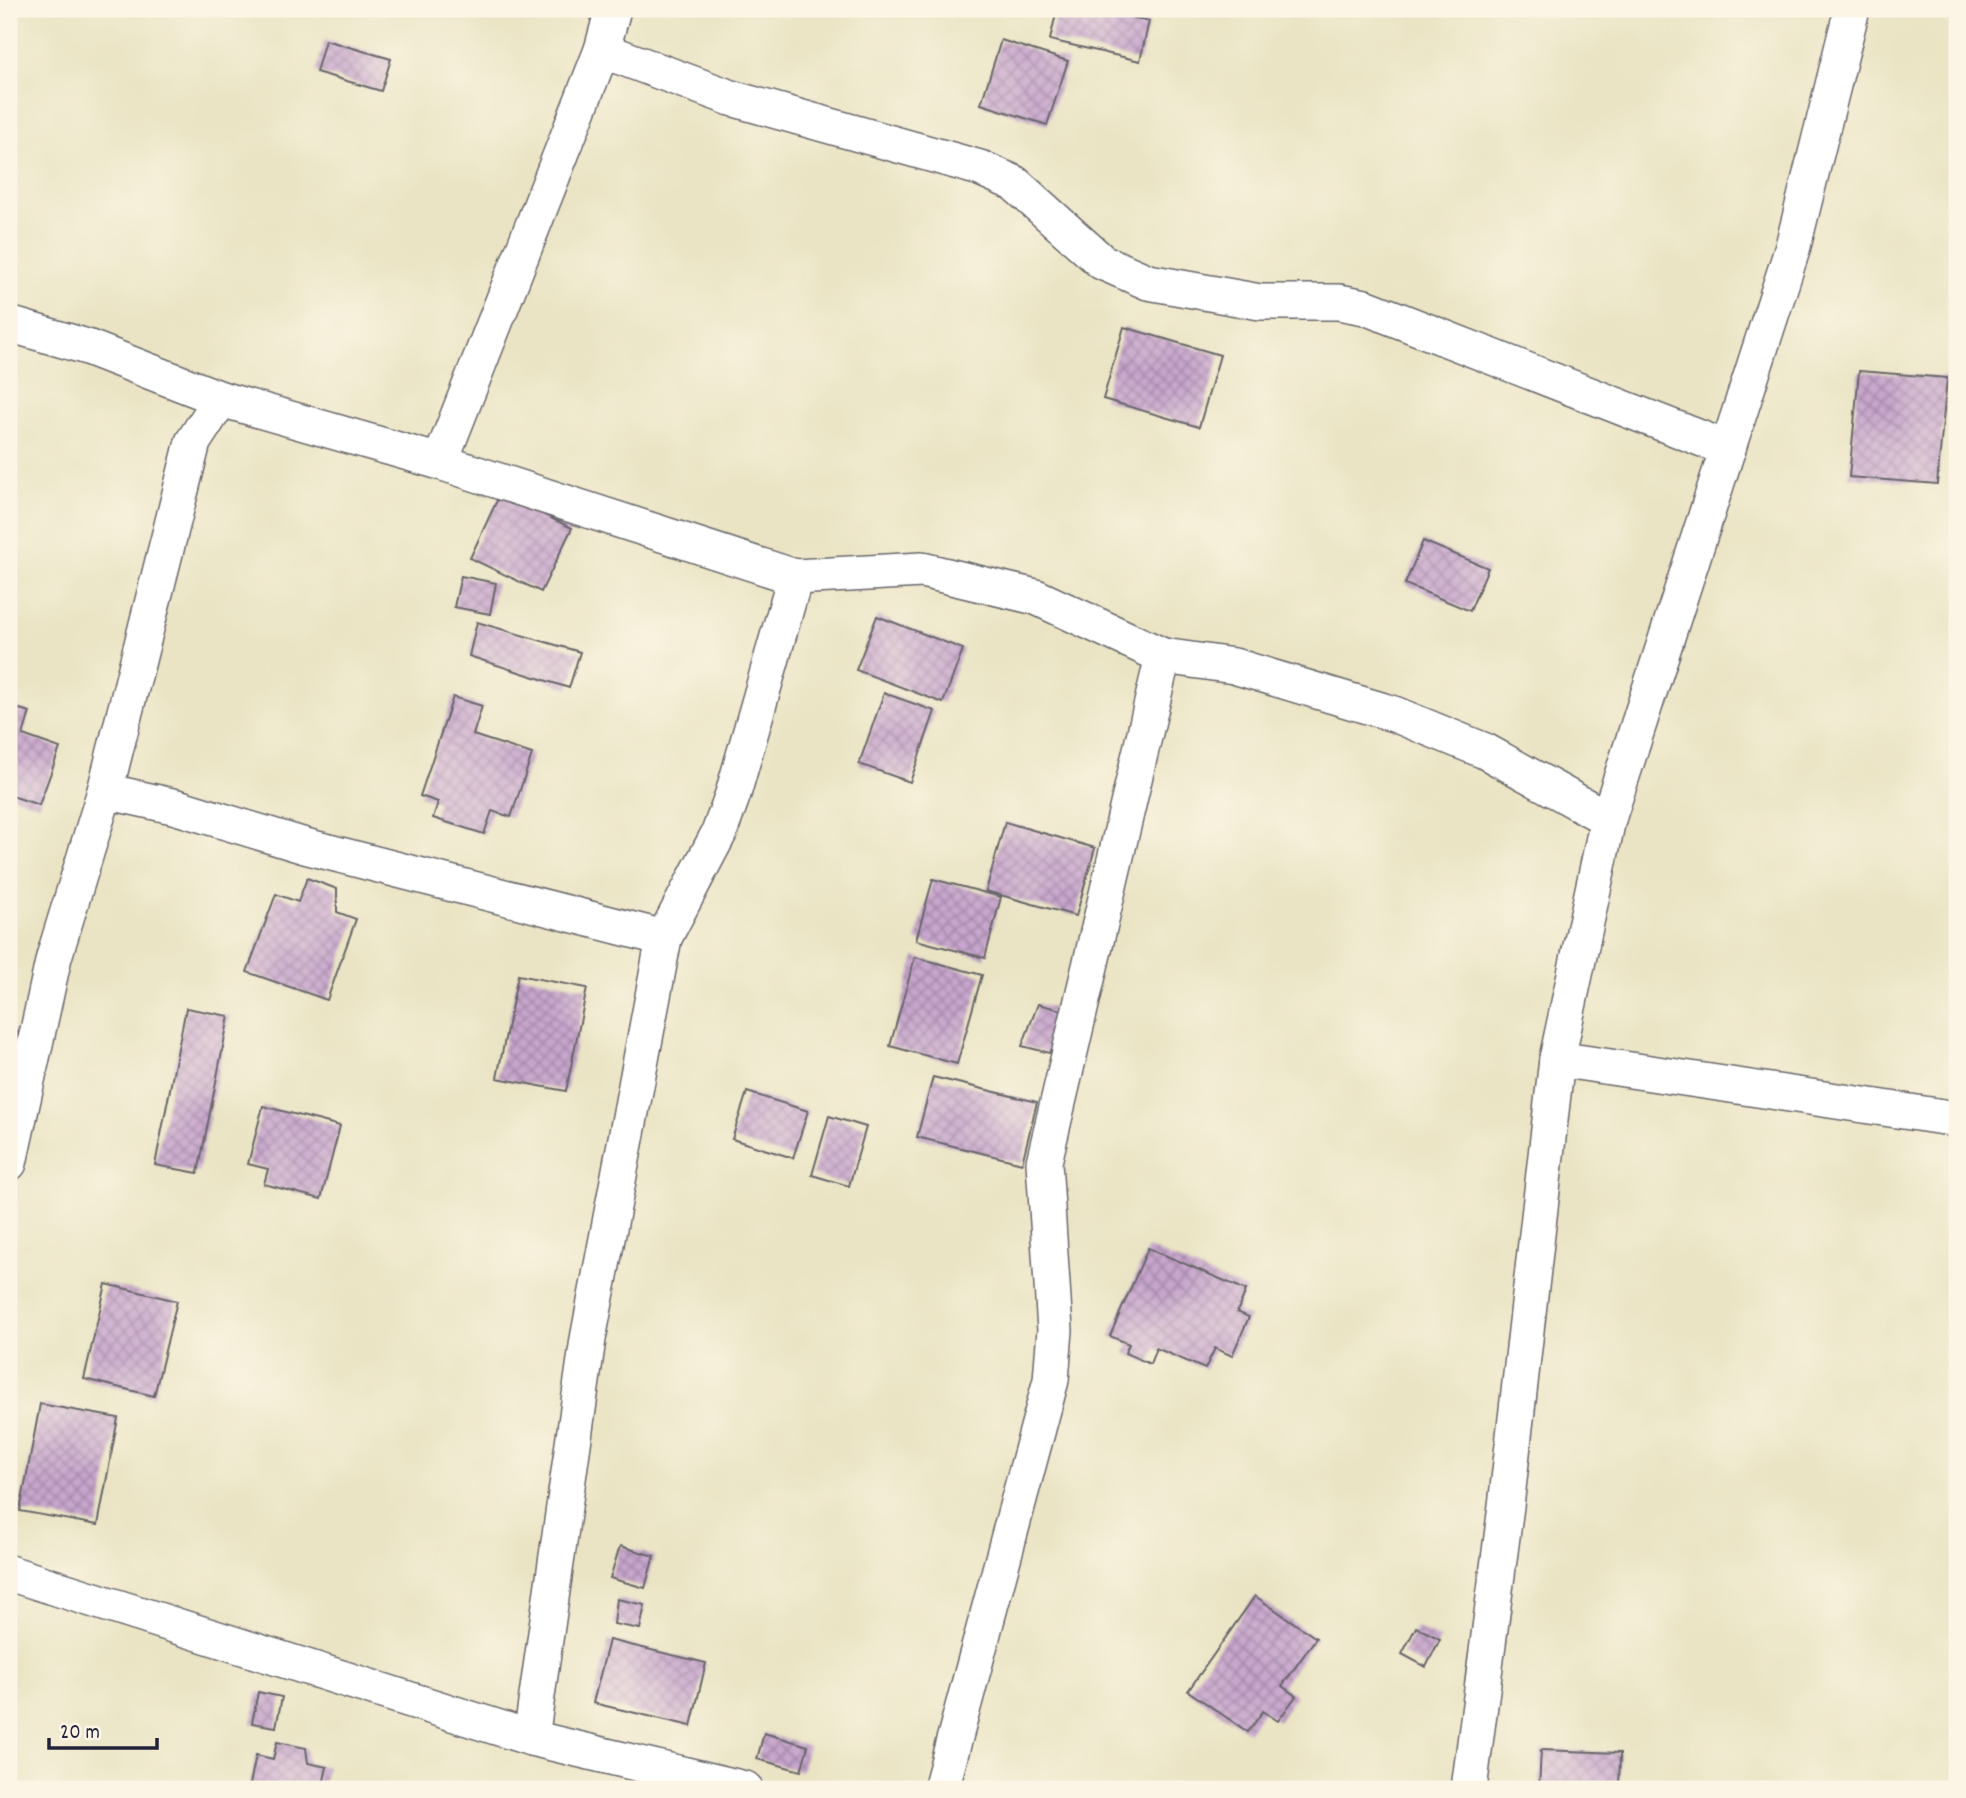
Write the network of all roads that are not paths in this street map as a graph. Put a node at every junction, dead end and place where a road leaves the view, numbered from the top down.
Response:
1 (613, 9) edge
2 (1852, 9) edge
3 (602, 50) junction
4 (9, 324) edge
5 (221, 400) junction
6 (1728, 449) junction
7 (440, 462) junction
8 (795, 577) junction
9 (1163, 656) junction
10 (105, 791) junction
11 (1608, 819) junction
12 (664, 938) junction
13 (1557, 1059) junction
14 (1957, 1119) edge
15 (9, 1163) edge
16 (9, 1573) edge
17 (531, 1738) junction
18 (745, 1789) edge
19 (941, 1789) edge
20 (1469, 1789) edge

1 - 3 street
2 - 6 street
3 - 6 street
3 - 7 street
4 - 5 street
5 - 7 street
5 - 10 street
6 - 11 street
7 - 8 street
8 - 9 street
8 - 12 street
9 - 11 street
9 - 19 street
10 - 12 street
10 - 15 street
11 - 13 street
12 - 17 street
13 - 14 street
13 - 20 street
16 - 17 street
17 - 18 street

